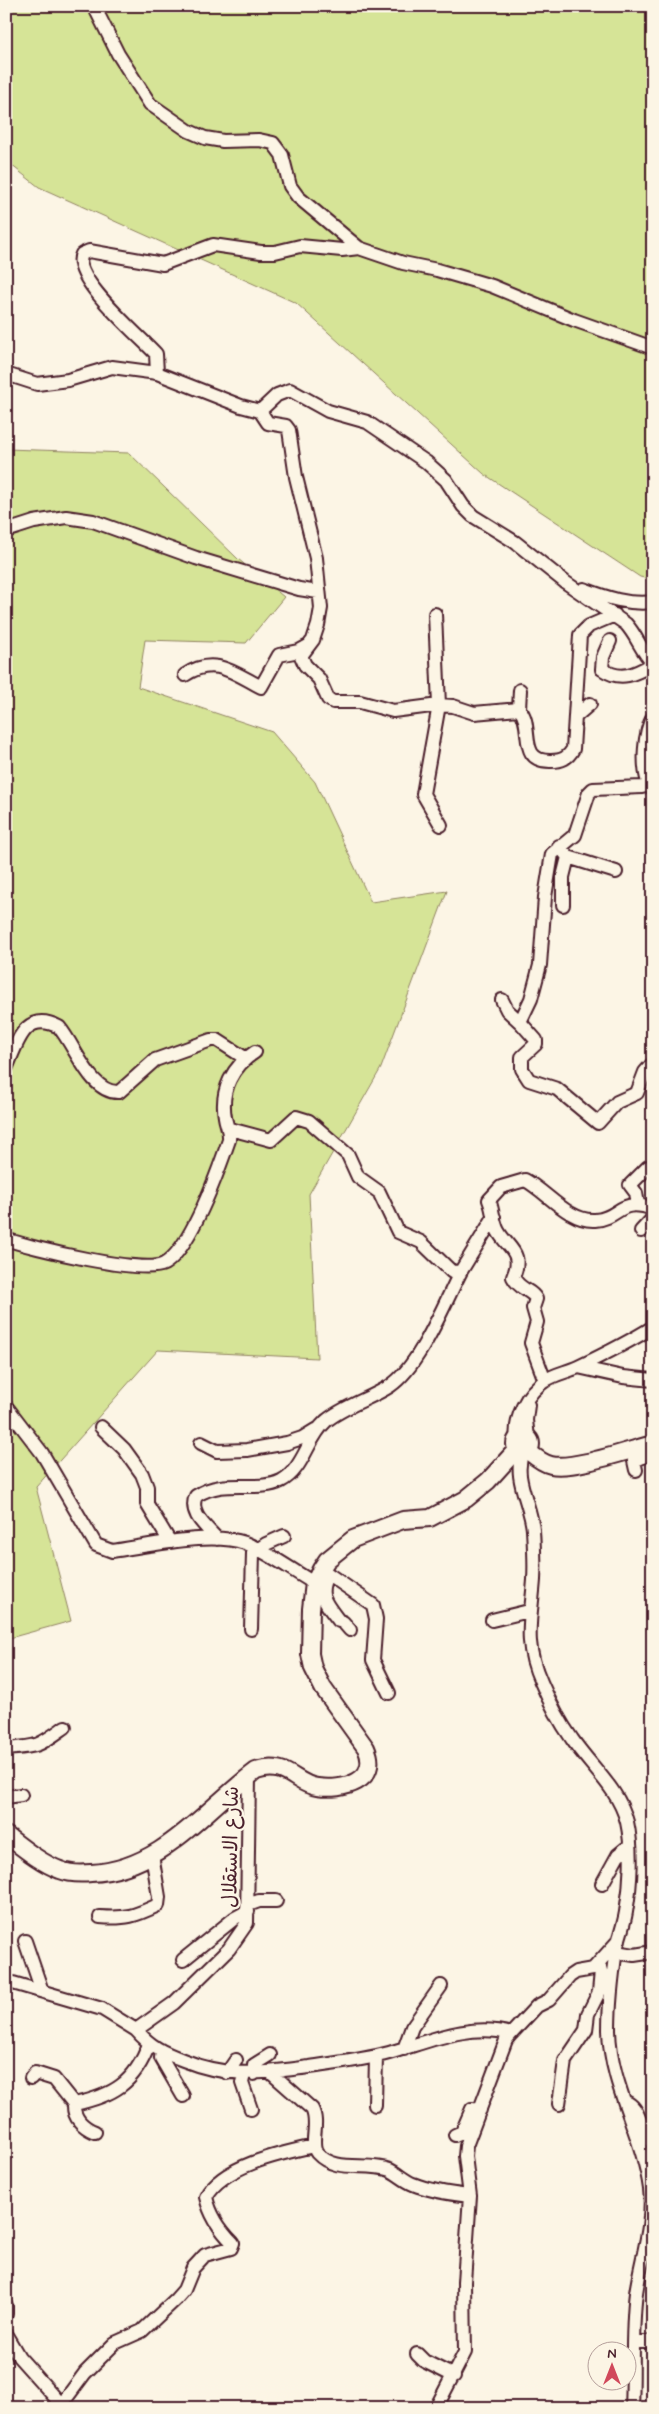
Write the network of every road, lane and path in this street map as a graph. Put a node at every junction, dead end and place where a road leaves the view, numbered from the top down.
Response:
1 (94, 6) edge
2 (359, 248) junction
3 (653, 348) edge
4 (157, 372) junction
5 (6, 374) edge
6 (260, 411) junction
7 (6, 531) edge
8 (565, 582) junction
9 (318, 592) junction
10 (653, 602) edge
11 (435, 614) dead end
12 (615, 615) junction
13 (610, 641) dead end
14 (308, 646) junction
15 (186, 662) dead end
16 (653, 663) edge
17 (201, 666) junction
18 (186, 675) dead end
19 (520, 690) dead end
20 (590, 704) dead end
21 (438, 705) junction
22 (519, 709) junction
23 (653, 717) edge
24 (575, 718) junction
25 (652, 785) edge
26 (440, 825) dead end
27 (559, 846) junction
28 (568, 857) junction
29 (616, 872) dead end
30 (563, 905) dead end
31 (502, 1000) dead end
32 (520, 1022) junction
33 (653, 1063) edge
34 (6, 1070) edge
35 (230, 1129) junction
36 (648, 1167) dead end
37 (638, 1204) junction
38 (653, 1209) edge
39 (494, 1217) junction
40 (653, 1218) edge
41 (641, 1230) dead end
42 (6, 1239) edge
43 (461, 1271) junction
44 (653, 1328) edge
45 (578, 1367) junction
46 (653, 1380) edge
47 (545, 1381) junction
48 (6, 1406) edge
49 (101, 1427) dead end
50 (320, 1428) junction
51 (201, 1442) dead end
52 (651, 1444) edge
53 (524, 1446) junction
54 (636, 1470) dead end
55 (284, 1536) dead end
56 (218, 1539) junction
57 (170, 1542) junction
58 (256, 1550) junction
59 (321, 1575) junction
60 (529, 1611) junction
61 (492, 1620) dead end
62 (251, 1629) dead end
63 (350, 1630) dead end
64 (389, 1694) dead end
65 (65, 1727) dead end
66 (6, 1749) edge
67 (249, 1776) junction
68 (21, 1795) dead end
69 (6, 1797) edge
70 (6, 1835) edge
71 (629, 1846) junction
72 (152, 1855) junction
73 (602, 1884) dead end
74 (276, 1901) dead end
75 (248, 1908) junction
76 (100, 1917) dead end
77 (25, 1941) dead end
78 (618, 1946) junction
79 (653, 1952) edge
80 (183, 1960) dead end
81 (599, 1964) junction
82 (6, 1981) edge
83 (440, 1986) dead end
84 (42, 1991) junction
85 (136, 2030) junction
86 (511, 2034) junction
87 (149, 2044) junction
88 (404, 2049) junction
89 (162, 2052) junction
90 (270, 2055) dead end
91 (376, 2056) junction
92 (236, 2060) dead end
93 (270, 2072) junction
94 (227, 2073) junction
95 (249, 2074) junction
96 (31, 2078) dead end
97 (182, 2096) dead end
98 (623, 2100) junction
99 (74, 2104) junction
100 (559, 2104) dead end
101 (375, 2105) dead end
102 (250, 2109) dead end
103 (480, 2110) junction
104 (95, 2132) dead end
105 (455, 2135) dead end
106 (653, 2143) edge
107 (314, 2146) junction
108 (470, 2196) junction
109 (6, 2306) edge
110 (6, 2314) edge
111 (6, 2335) edge
112 (634, 2342) edge
113 (636, 2342) edge
114 (653, 2342) edge
115 (417, 2354) dead end
116 (454, 2376) junction
117 (632, 2392) edge
118 (60, 2406) edge
119 (436, 2408) edge
120 (632, 2408) edge

1 - 2 street
2 - 3 street
2 - 4 street
4 - 5 street
4 - 6 street
6 - 8 street
6 - 9 street
7 - 9 street
8 - 10 street
8 - 12 street
9 - 14 street
11 - 21 street
12 - 16 street
12 - 24 street
13 - 16 street
14 - 17 street
14 - 21 street
15 - 17 street
17 - 18 street
19 - 22 street
20 - 24 street
21 - 22 street
21 - 26 street
22 - 24 street
23 - 25 street
25 - 27 street
27 - 28 street
27 - 32 street
28 - 29 street
28 - 30 street
31 - 32 street
32 - 33 street
34 - 35 street
35 - 42 street
35 - 43 street
36 - 37 street
37 - 38 street
37 - 39 street
39 - 43 street
39 - 47 street
40 - 41 street
43 - 50 street
44 - 45 street
45 - 46 street
45 - 47 street
47 - 53 street
48 - 57 street
49 - 57 street
50 - 51 street
50 - 56 street
52 - 53 main road
52 - 54 street
53 - 59 main road
53 - 60 street
55 - 58 street
56 - 57 street
56 - 58 street
58 - 59 street
58 - 62 street
59 - 63 street
59 - 64 street
59 - 67 main road
60 - 61 street
60 - 71 street
65 - 66 street
67 - 72 main road
67 - 75 street, شارع الاستقلال
68 - 69 street
70 - 72 main road
71 - 73 street
71 - 78 street
72 - 76 street
74 - 75 street
75 - 80 street
75 - 85 street, شارع الاستقلال
77 - 84 street
78 - 79 street
78 - 81 street
78 - 98 street
81 - 86 street
81 - 100 street
82 - 84 street
83 - 88 street
84 - 85 street
85 - 87 street
86 - 88 street
86 - 103 street
87 - 89 street
87 - 99 street
88 - 91 street
89 - 94 street
89 - 97 street
90 - 95 street
91 - 93 street
91 - 101 street
92 - 94 street
93 - 95 street
93 - 107 street
94 - 95 street
95 - 102 street
96 - 99 street
98 - 106 street
98 - 112 street
99 - 104 street
103 - 105 street
103 - 108 street
107 - 108 street
107 - 118 street
108 - 116 street
109 - 110 street
111 - 118 street
113 - 114 street
115 - 116 street
116 - 119 street
117 - 120 street

